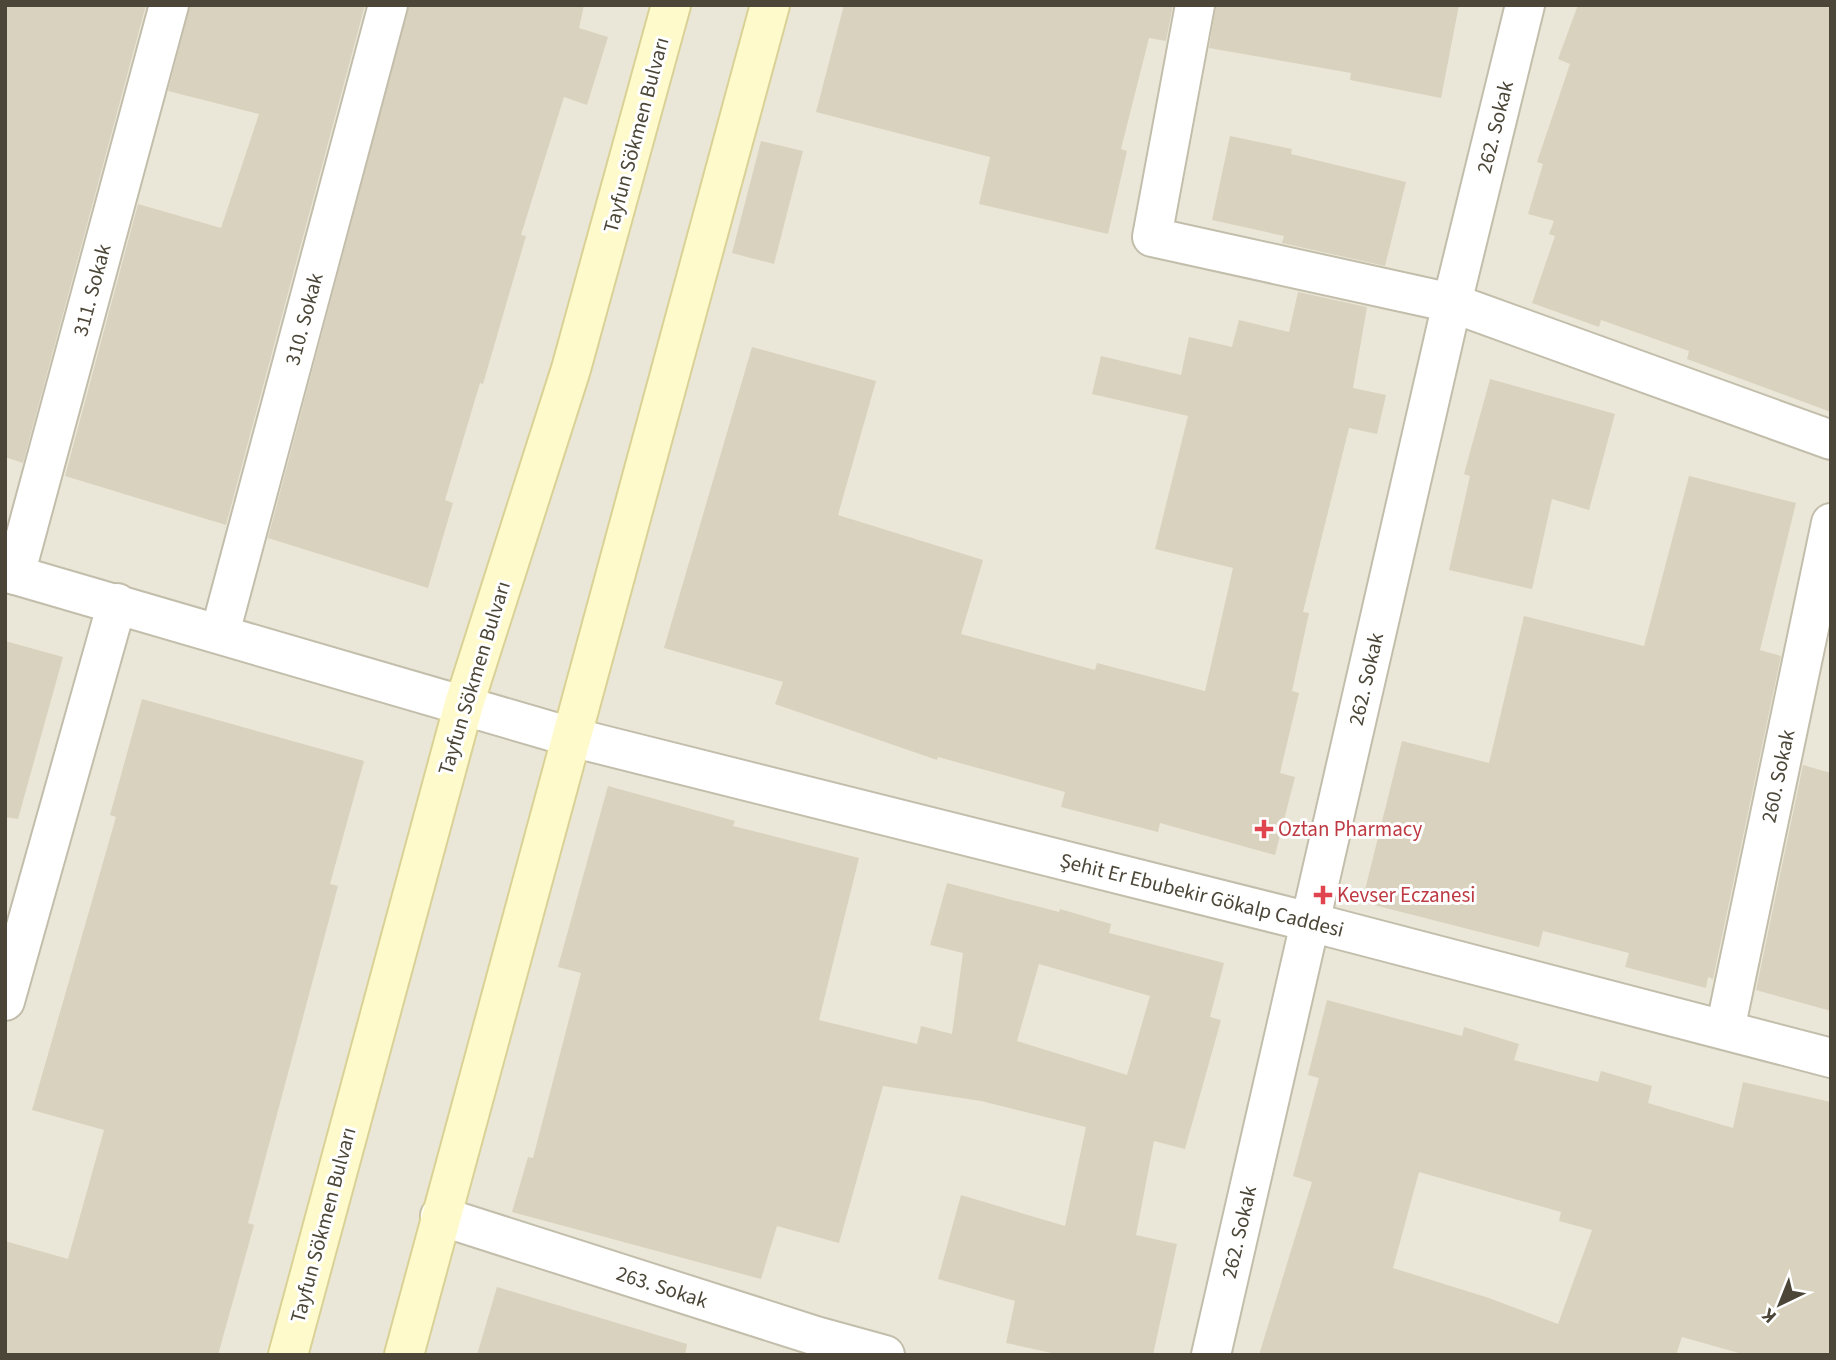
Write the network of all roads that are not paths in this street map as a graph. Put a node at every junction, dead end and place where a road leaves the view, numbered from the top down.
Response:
1 (169, 5) edge
2 (388, 5) edge
3 (671, 5) edge
4 (770, 5) edge
5 (1195, 5) edge
6 (1525, 5) edge
7 (1452, 303) junction
8 (1831, 440) edge
9 (1831, 523) edge
10 (10, 573) edge
11 (117, 603) junction
12 (220, 633) junction
13 (464, 704) junction
14 (572, 737) junction
15 (1310, 922) junction
16 (14, 938) edge
17 (5, 1001) edge
18 (1725, 1030) junction
19 (1831, 1058) edge
20 (440, 1216) junction
21 (814, 1345) edge
22 (288, 1355) edge
23 (404, 1355) edge
24 (885, 1355) edge
25 (1211, 1355) edge

1 - 10 street, 311. Sokak
2 - 12 street, 310. Sokak
3 - 13 main road, Tayfun Sökmen Bulvarı
4 - 14 main road
5 - 7 street
6 - 7 street, 262. Sokak
7 - 8 street
7 - 15 street, 262. Sokak
9 - 18 street, 260. Sokak
10 - 11 street, Şehit Er Ebubekir Gökalp Caddesi
11 - 12 street, Şehit Er Ebubekir Gökalp Caddesi
11 - 16 street
12 - 13 street, Şehit Er Ebubekir Gökalp Caddesi
13 - 14 street, Şehit Er Ebubekir Gökalp Caddesi
13 - 22 main road, Tayfun Sökmen Bulvarı
14 - 15 street, Şehit Er Ebubekir Gökalp Caddesi
14 - 20 main road
15 - 18 street, Şehit Er Ebubekir Gökalp Caddesi
15 - 25 street, 262. Sokak
16 - 17 street
18 - 19 street, Şehit Er Ebubekir Gökalp Caddesi
20 - 21 street, 263. Sokak
20 - 23 main road
21 - 24 street, 263. Sokak

